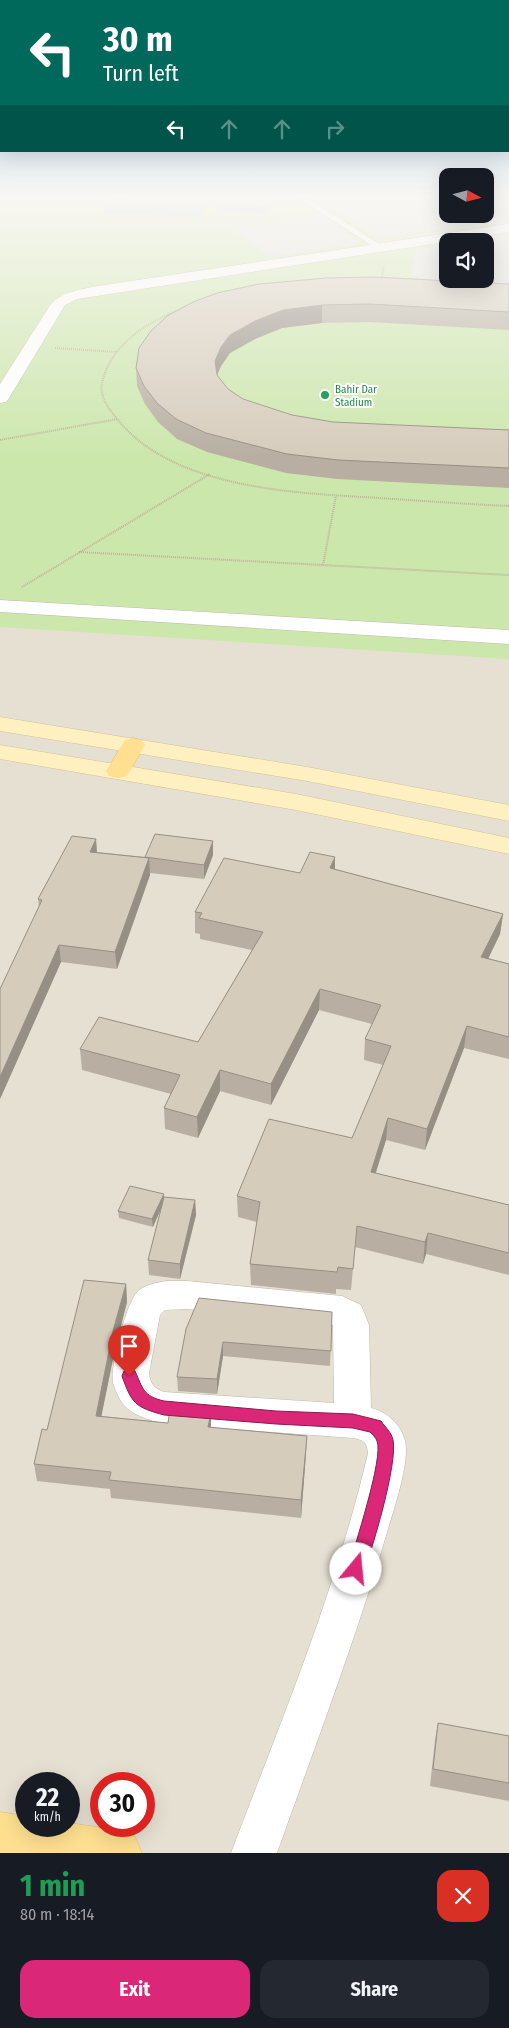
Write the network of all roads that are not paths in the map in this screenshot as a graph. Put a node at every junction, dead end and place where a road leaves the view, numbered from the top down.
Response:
1 (143, 282) edge
2 (0, 398) edge
3 (0, 606) edge
4 (509, 637) edge
5 (0, 724) edge
6 (133, 745) junction
7 (0, 752) edge
8 (118, 771) junction
9 (509, 813) edge
10 (509, 846) edge
11 (353, 1421) junction
12 (0, 1835) edge
13 (119, 1853) edge
14 (254, 1853) edge

1 - 2 street
3 - 4 street
5 - 6 street
6 - 8 main road
6 - 9 street
7 - 8 street
8 - 10 street
11 - 11 street
11 - 14 street
12 - 13 main road

